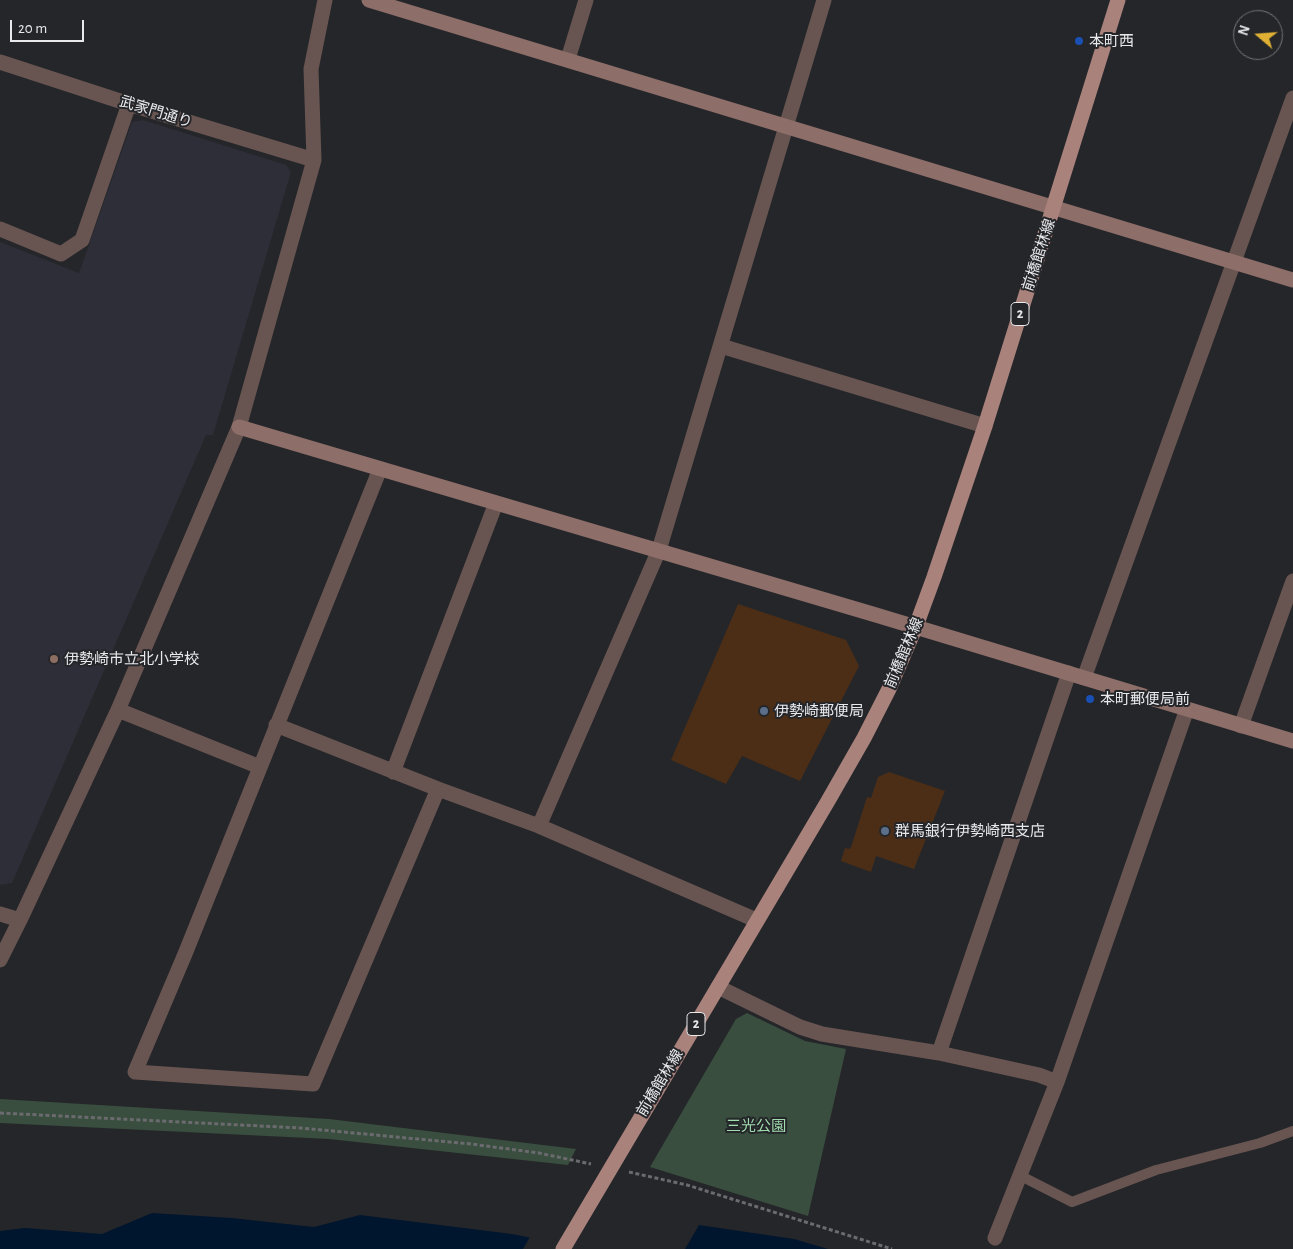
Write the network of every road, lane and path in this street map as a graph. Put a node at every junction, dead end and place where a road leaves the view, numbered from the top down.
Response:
1 (325, 0) edge
2 (369, 0) edge
3 (586, 0) edge
4 (824, 0) edge
5 (1118, 0) edge
6 (568, 59) junction
7 (0, 62) edge
8 (1293, 98) edge
9 (129, 104) junction
10 (785, 126) junction
11 (314, 160) junction
12 (1054, 208) junction
13 (0, 229) edge
14 (1233, 262) junction
15 (1293, 280) edge
16 (720, 346) junction
17 (985, 426) junction
18 (239, 427) junction
19 (380, 469) junction
20 (496, 503) junction
21 (659, 550) junction
22 (1293, 580) edge
23 (916, 626) junction
24 (1068, 673) junction
25 (1084, 678) junction
26 (1187, 709) junction
27 (118, 710) junction
28 (276, 725) junction
29 (1241, 726) junction
30 (1293, 741) edge
31 (260, 767) junction
32 (393, 772) junction
33 (438, 789) junction
34 (539, 826) junction
35 (0, 914) edge
36 (20, 920) junction
37 (756, 920) junction
38 (0, 960) edge
39 (718, 987) junction
40 (939, 1053) junction
41 (1057, 1082) junction
42 (0, 1113) edge
43 (1293, 1131) edge
44 (594, 1165) dead end
45 (622, 1171) dead end
46 (1019, 1175) junction
47 (995, 1238) dead end
48 (563, 1249) edge
49 (892, 1249) edge

1 - 11 street
2 - 6 street
3 - 6 street
4 - 10 street
5 - 12 main road, 前橋館林線 / 2
6 - 10 street
7 - 9 street, 武家門通り
8 - 14 street
9 - 11 street, 武家門通り
9 - 13 street
10 - 12 street
10 - 16 street
11 - 18 street
12 - 14 street
12 - 17 main road, 前橋館林線 / 2
14 - 15 street
14 - 25 street
16 - 17 street
16 - 21 street
17 - 23 main road, 前橋館林線 / 2
18 - 19 street
18 - 27 street
19 - 20 street
19 - 28 street
20 - 21 street
20 - 32 street
21 - 23 street
21 - 34 street
22 - 29 street
23 - 24 street
23 - 37 main road, 前橋館林線 / 2
24 - 25 street
24 - 40 street
25 - 26 street
26 - 29 street
26 - 41 street
27 - 31 street
27 - 36 street
28 - 31 street
28 - 32 street
29 - 30 street
31 - 33 street
32 - 33 street
33 - 34 street
34 - 37 street
35 - 36 street
36 - 38 street
37 - 39 main road, 前橋館林線 / 2
39 - 40 street
39 - 48 main road, 前橋館林線 / 2
40 - 41 street
41 - 46 street
42 - 44 path
43 - 46 lane
45 - 49 path
46 - 47 street

